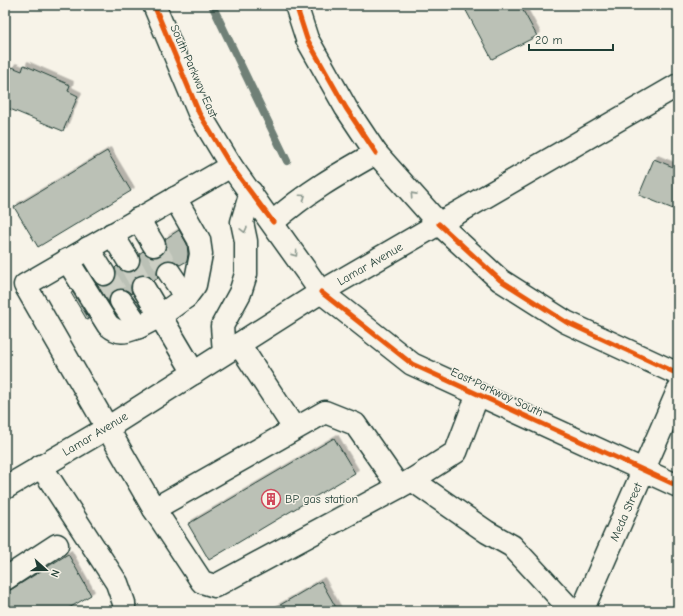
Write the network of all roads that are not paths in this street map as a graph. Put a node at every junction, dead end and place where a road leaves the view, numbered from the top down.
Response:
1 (154, 5) edge
2 (296, 5) edge
3 (678, 85) edge
4 (376, 153) junction
5 (231, 166) junction
6 (251, 192) junction
7 (175, 198) junction
8 (138, 219) junction
9 (273, 222) junction
10 (439, 224) junction
11 (112, 234) junction
12 (154, 245) tunnel mouth
13 (88, 248) junction
14 (67, 260) junction
15 (128, 260) tunnel mouth
16 (170, 272) tunnel mouth
17 (104, 274) tunnel mouth
18 (143, 287) tunnel mouth
19 (321, 292) junction
20 (186, 297) junction
21 (121, 301) tunnel mouth
22 (160, 316) junction
23 (139, 327) junction
24 (232, 349) junction
25 (194, 373) junction
26 (678, 374) edge
27 (678, 391) edge
28 (478, 394) junction
29 (106, 428) junction
30 (294, 428) junction
31 (41, 466) junction
32 (644, 471) junction
33 (406, 484) junction
34 (678, 486) edge
35 (5, 488) edge
36 (154, 509) junction
37 (57, 546) dead end
38 (5, 579) edge
39 (124, 611) edge
40 (572, 611) edge
41 (582, 611) edge

1 - 5 main road, South Parkway East
2 - 4 main road
3 - 10 main road, Lamar Avenue
9 -> 4 main road
10 -> 4 main road
5 - 6 main road, South Parkway East
5 - 7 main road
6 - 9 main road, South Parkway East
6 -> 24 main road
7 - 8 main road
7 - 20 main road
8 - 11 main road
8 - 12 main road
9 -> 19 main road, South Parkway East
10 - 19 main road, Lamar Avenue
10 - 26 main road
11 - 13 main road
11 - 15 main road
13 - 14 main road
13 - 17 main road
14 - 23 main road
14 - 29 main road
16 - 20 main road
18 - 22 main road
19 - 24 main road, Lamar Avenue
19 - 28 main road, East Parkway South
20 - 22 main road
21 - 23 main road
22 - 23 main road
22 - 25 main road
24 - 25 main road, Lamar Avenue
24 - 30 main road
25 - 29 main road, Lamar Avenue
27 - 32 main road, Meda Street
28 - 32 main road, East Parkway South
28 - 33 main road
29 - 31 main road, Lamar Avenue
29 - 36 main road
30 - 33 main road
30 - 36 main road
31 - 35 main road, Lamar Avenue
31 - 39 main road
32 - 34 main road, East Parkway South
32 - 41 main road, Meda Street
33 - 36 main road
33 - 40 main road
37 - 38 main road

